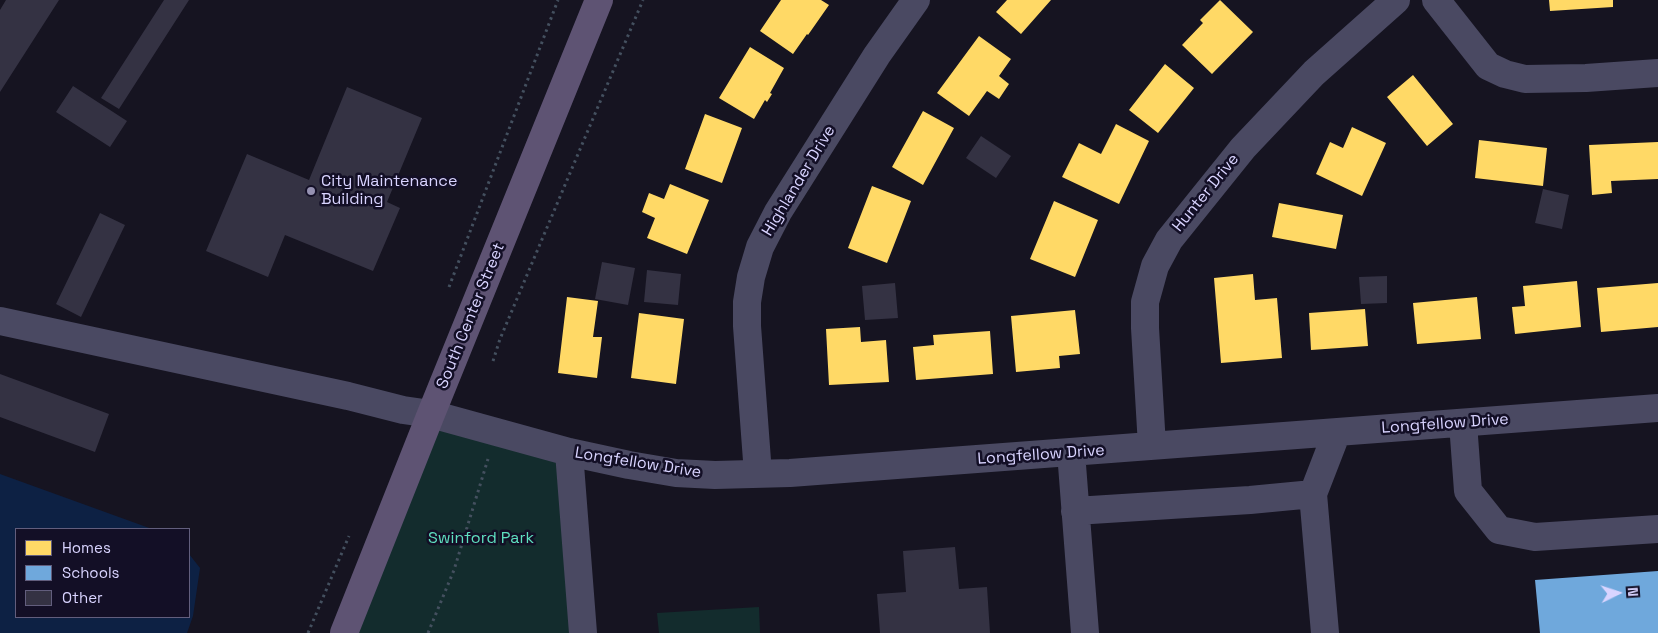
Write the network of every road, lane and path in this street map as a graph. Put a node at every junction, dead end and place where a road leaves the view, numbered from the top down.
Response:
1 (558, 0) edge
2 (599, 0) edge
3 (642, 0) edge
4 (916, 0) edge
5 (1396, 0) edge
6 (1436, 0) edge
7 (1658, 73) edge
8 (449, 289) dead end
9 (0, 321) edge
10 (493, 361) dead end
11 (1658, 408) edge
12 (431, 414) junction
13 (1463, 423) junction
14 (1337, 432) junction
15 (1152, 446) junction
16 (569, 452) junction
17 (1071, 452) junction
18 (486, 464) dead end
19 (758, 474) junction
20 (1313, 494) junction
21 (1075, 512) junction
22 (1658, 529) edge
23 (350, 535) dead end
24 (308, 633) edge
25 (344, 633) edge
26 (428, 633) edge
27 (583, 633) edge
28 (1085, 633) edge
29 (1325, 633) edge

1 - 8 path
2 - 12 main road, South Center Street
3 - 10 path
4 - 19 street, Highlander Drive
5 - 15 street, Hunter Drive
6 - 7 street
9 - 12 street, Longfellow Drive
11 - 13 street, Longfellow Drive
12 - 16 street, Longfellow Drive
12 - 25 main road, South Center Street
13 - 14 street, Longfellow Drive
13 - 22 street
14 - 15 street, Longfellow Drive
14 - 20 street
15 - 17 street, Longfellow Drive
16 - 19 street, Longfellow Drive
16 - 27 street
17 - 19 street, Longfellow Drive
17 - 21 street
18 - 26 path
20 - 21 street
20 - 29 street
21 - 28 street
23 - 24 path

